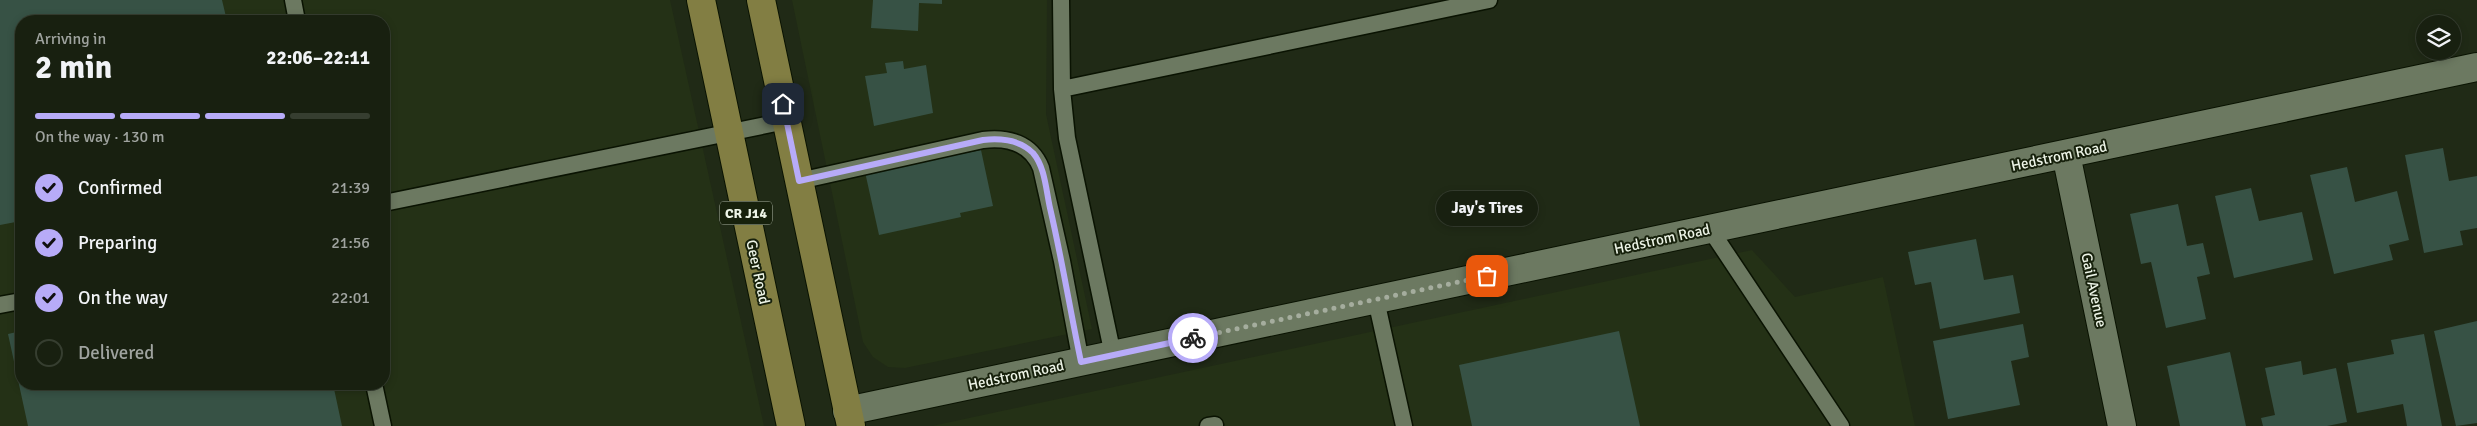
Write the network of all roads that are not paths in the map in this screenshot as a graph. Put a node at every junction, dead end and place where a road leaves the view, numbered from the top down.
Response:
1 (293, 0) edge
2 (700, 0) edge
3 (761, 0) edge
4 (1061, 0) edge
5 (1489, 0) edge
6 (296, 15) edge
7 (2477, 67) edge
8 (1062, 89) junction
9 (786, 121) junction
10 (729, 133) junction
11 (2066, 154) junction
12 (799, 181) junction
13 (390, 202) edge
14 (1710, 229) junction
15 (1376, 300) junction
16 (15, 302) edge
17 (0, 305) edge
18 (1113, 355) junction
19 (1081, 362) junction
20 (375, 390) edge
21 (849, 418) edge
22 (383, 426) edge
23 (791, 426) edge
24 (1404, 426) edge
25 (1841, 426) edge
26 (2122, 426) edge

1 - 6 lane
2 - 10 main road, Geer Road / CR J14
3 - 9 main road
4 - 8 lane
5 - 8 lane
7 - 11 street, Hedstrom Road
8 - 18 lane
9 - 10 lane
9 - 12 main road
10 - 13 lane
10 - 23 main road, Geer Road / CR J14
11 - 14 street, Hedstrom Road
11 - 26 street, Gail Avenue
12 - 19 lane
12 - 21 main road
14 - 15 street, Hedstrom Road
14 - 25 lane
15 - 18 street, Hedstrom Road
15 - 24 lane
16 - 17 lane
18 - 19 street, Hedstrom Road
19 - 21 street, Hedstrom Road
20 - 22 lane

